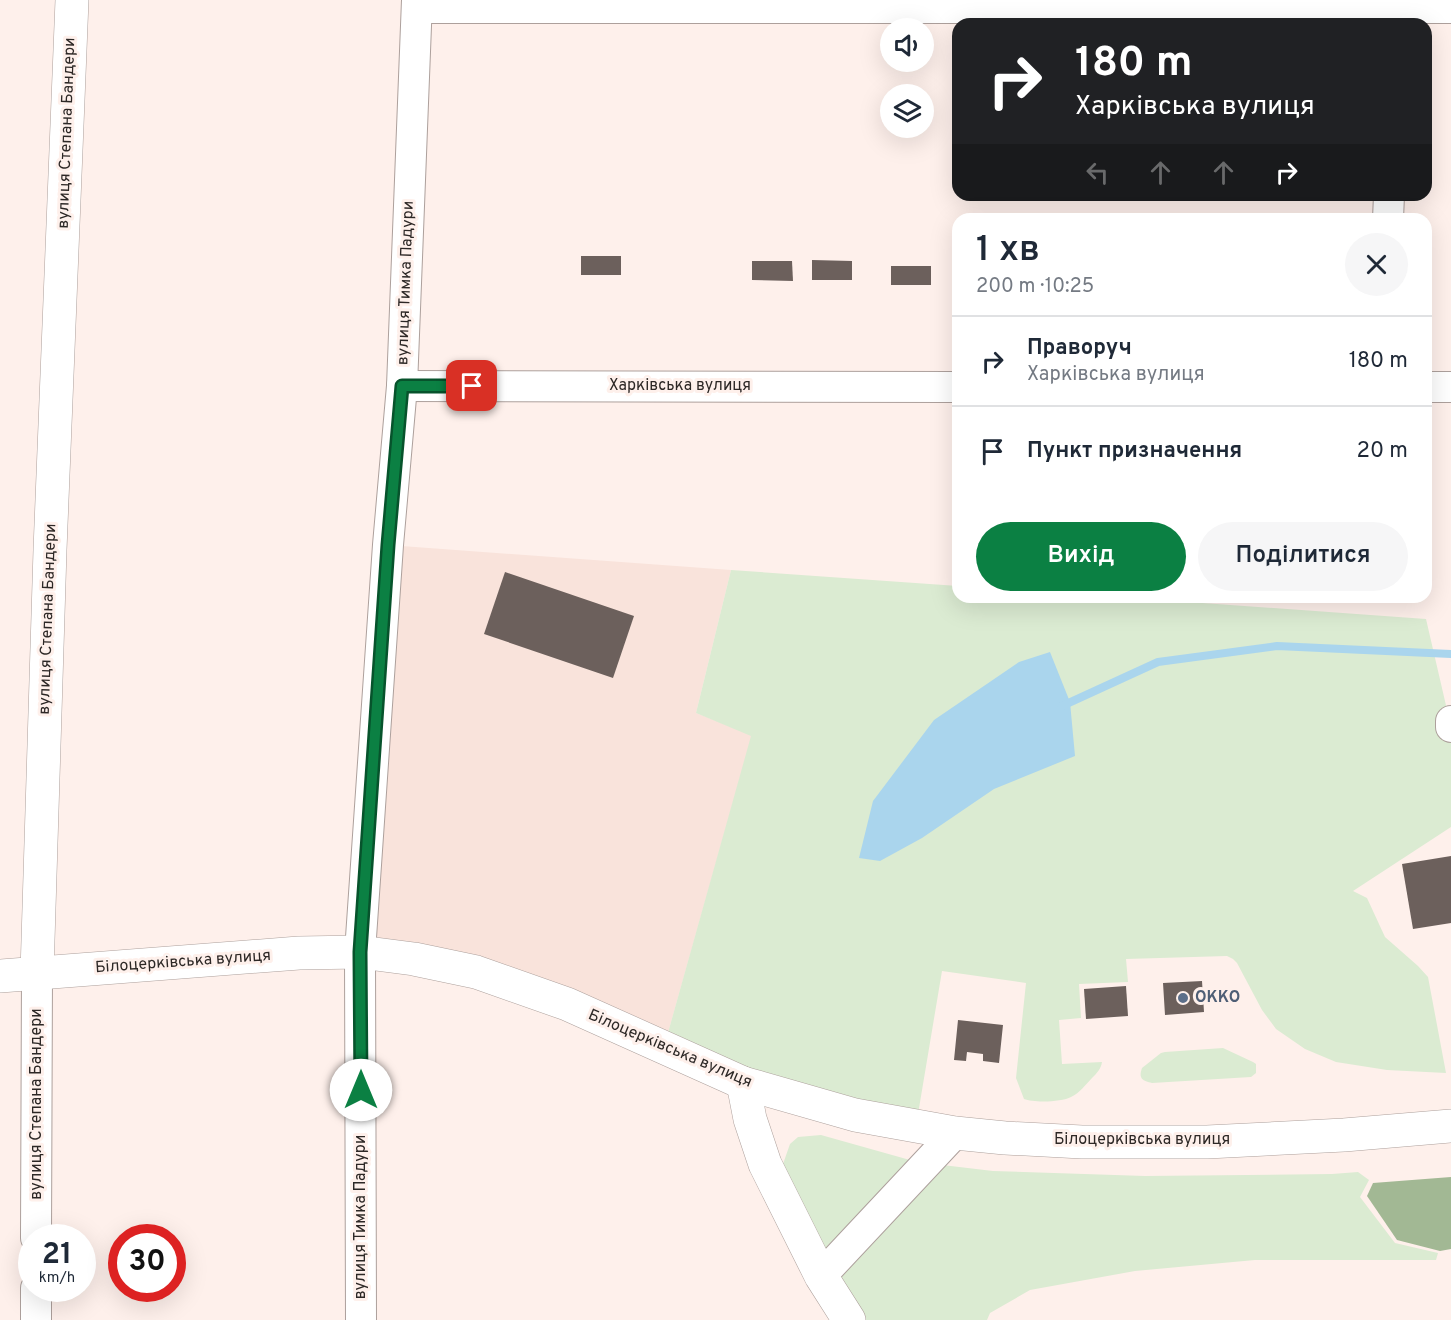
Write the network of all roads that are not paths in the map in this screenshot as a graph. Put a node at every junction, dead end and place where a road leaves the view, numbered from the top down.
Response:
1 (72, 0) edge
2 (417, 4) edge
3 (1451, 8) edge
4 (1399, 11) edge
5 (402, 386) junction
6 (952, 387) edge
7 (1432, 387) edge
8 (1451, 387) edge
9 (1451, 721) edge
10 (1451, 727) edge
11 (360, 952) junction
12 (37, 973) junction
13 (0, 976) edge
14 (743, 1083) junction
15 (1451, 1126) edge
16 (955, 1133) junction
17 (36, 1224) edge
18 (821, 1276) junction
19 (36, 1302) edge
20 (36, 1320) edge
21 (361, 1320) edge
22 (849, 1320) edge

1 - 12 main road, вулиця Степана Бандери
2 - 4 street
2 - 5 street, вулиця Тимка Падури
3 - 4 street
5 - 6 street, Харківська вулиця
5 - 11 street, вулиця Тимка Падури
7 - 8 street
9 - 10 street
11 - 12 main road, Білоцерківська вулиця
11 - 14 main road, Білоцерківська вулиця
11 - 21 street, вулиця Тимка Падури
12 - 13 main road, Білоцерківська вулиця
12 - 17 street, вулиця Степана Бандери
14 - 16 main road, Білоцерківська вулиця
14 - 18 main road
15 - 16 main road, Білоцерківська вулиця
16 - 18 street
18 - 22 main road
19 - 20 street

